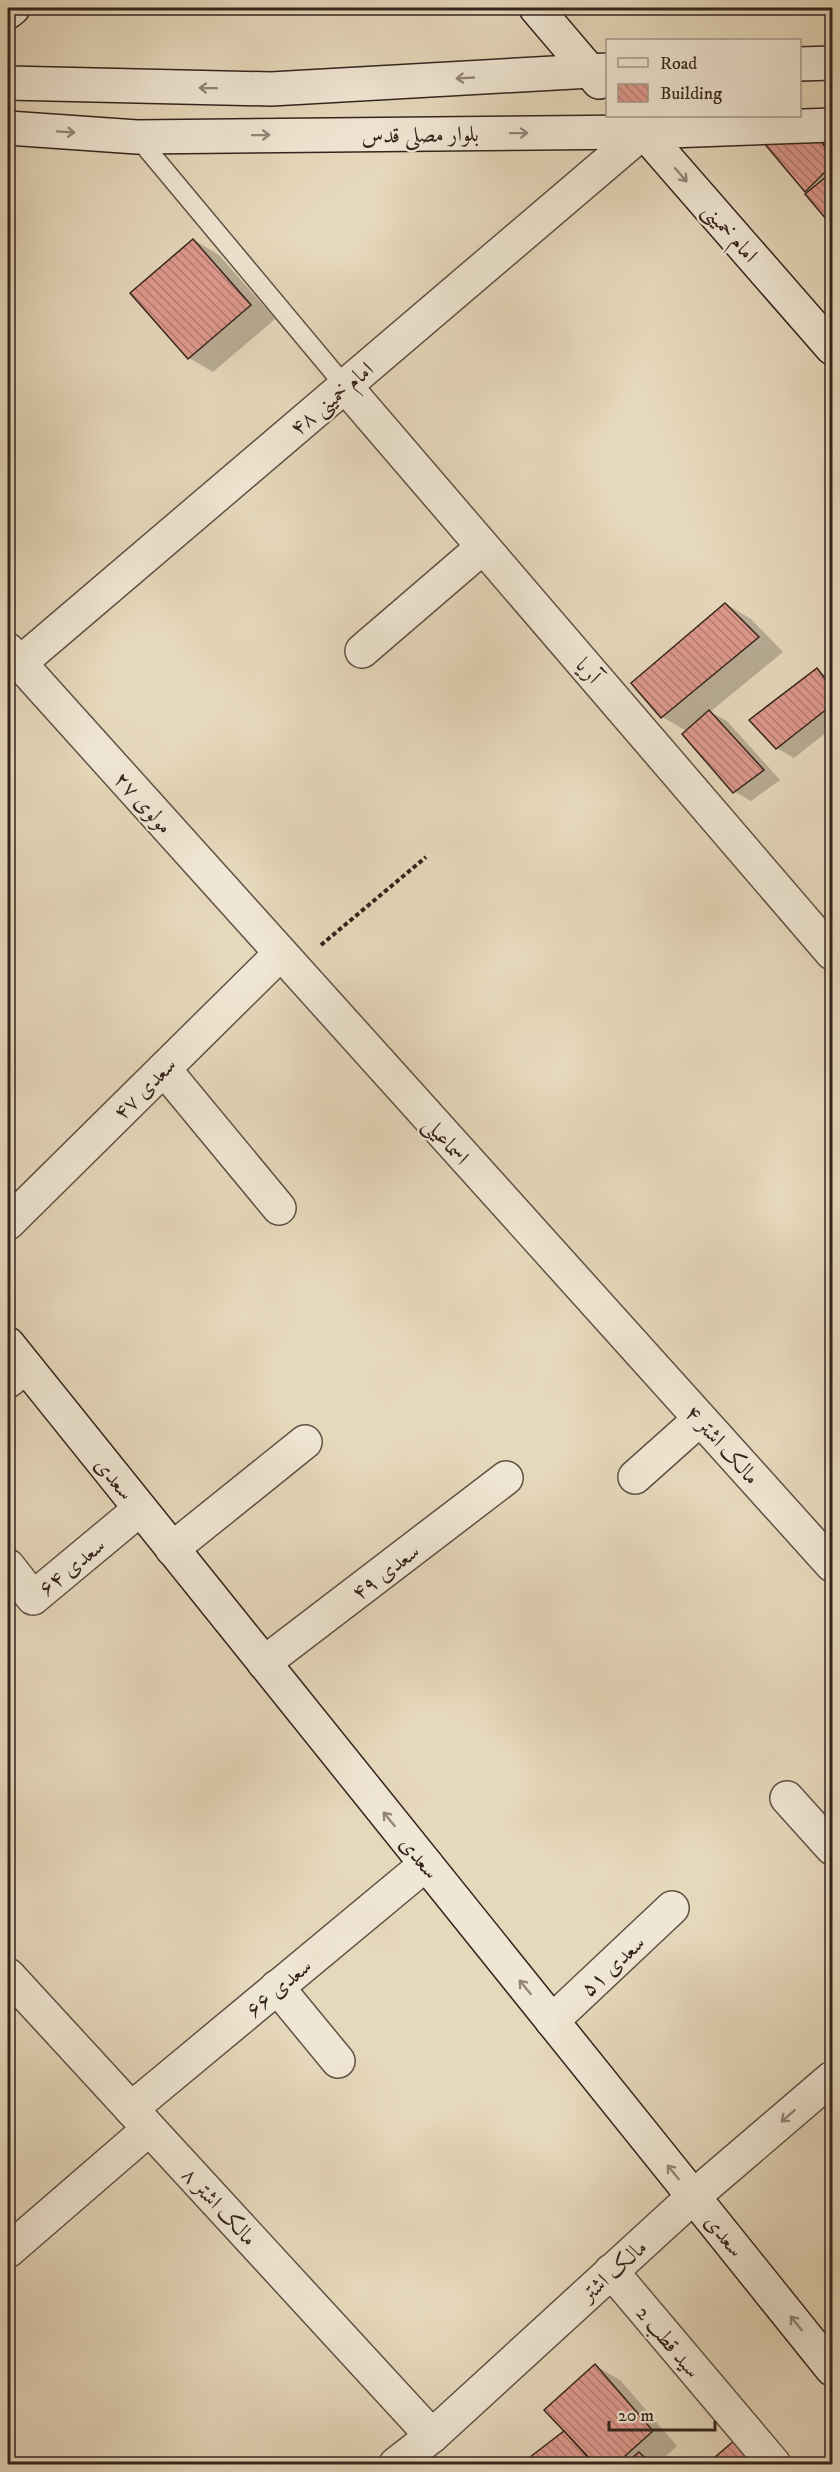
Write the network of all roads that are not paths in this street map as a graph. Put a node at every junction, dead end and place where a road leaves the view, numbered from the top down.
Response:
1 (13, 8) edge
2 (536, 8) edge
3 (8, 12) edge
4 (832, 63) edge
5 (801, 64) edge
6 (601, 77) edge
7 (8, 83) edge
8 (636, 124) edge
9 (832, 125) edge
10 (8, 128) edge
11 (137, 137) junction
12 (832, 348) edge
13 (345, 386) junction
14 (483, 547) junction
15 (362, 651) dead end
16 (14, 657) edge
17 (832, 953) edge
18 (286, 961) junction
19 (164, 1069) junction
20 (279, 1208) dead end
21 (8, 1223) edge
22 (614, 1324) joint
23 (14, 1364) edge
24 (700, 1419) junction
25 (305, 1442) dead end
26 (635, 1477) dead end
27 (506, 1478) dead end
28 (140, 1509) junction
29 (172, 1549) junction
30 (832, 1564) edge
31 (8, 1566) edge
32 (264, 1663) junction
33 (787, 1798) dead end
34 (832, 1848) edge
35 (426, 1864) junction
36 (672, 1908) dead end
37 (8, 1975) edge
38 (277, 1987) junction
39 (552, 2021) junction
40 (338, 2061) dead end
41 (832, 2078) edge
42 (140, 2119) junction
43 (693, 2197) junction
44 (8, 2251) edge
45 (611, 2271) junction
46 (832, 2369) edge
47 (432, 2436) junction
48 (396, 2464) edge
49 (774, 2464) edge

1 - 3 street
2 - 6 street
4 - 5 street
6 -> 7 street
8 - 9 street, بلوار مصلی قدس
11 -> 8 street, بلوار مصلی قدس
8 -> 12 street, امام خمینی
8 - 13 street, امام خمینی ۴۸
10 -> 11 street, بلوار مصلی قدس
11 - 13 lane
13 - 14 street, آریا
13 - 16 street, امام خمینی ۴۸
14 - 15 street
14 - 17 street, آریا
16 - 18 street, مولوی ۲۷
18 - 19 street, سعدی ۴۷
18 - 22 street, اسماعیلی
19 - 20 street
19 - 21 street, سعدی ۴۷
22 - 24 street, مالک اشتر ۴
23 - 28 street, سعدی
24 - 26 street
24 - 30 street, مالک اشتر ۴
25 - 29 street
27 - 32 street, سعدی ۴۹
28 - 29 street, سعدی
28 - 31 street, سعدی ۶۴
29 - 32 street, سعدی
35 -> 32 street, سعدی
33 - 34 street
35 - 38 street, سعدی ۶۶
39 -> 35 street, سعدی
36 - 39 street, سعدی ۵۱
37 - 42 street, مالک اشتر ۸
38 - 40 street
38 - 42 street, سعدی ۶۶
43 -> 39 street, سعدی
41 -> 43 street, مالک اشتر
42 - 44 street, سعدی ۶۶
42 - 47 street, مالک اشتر ۸
43 - 45 street, مالک اشتر
46 -> 43 street, سعدی
45 - 47 street, مالک اشتر
45 - 49 street, سید قطب 2
47 - 48 street, مالک اشتر

